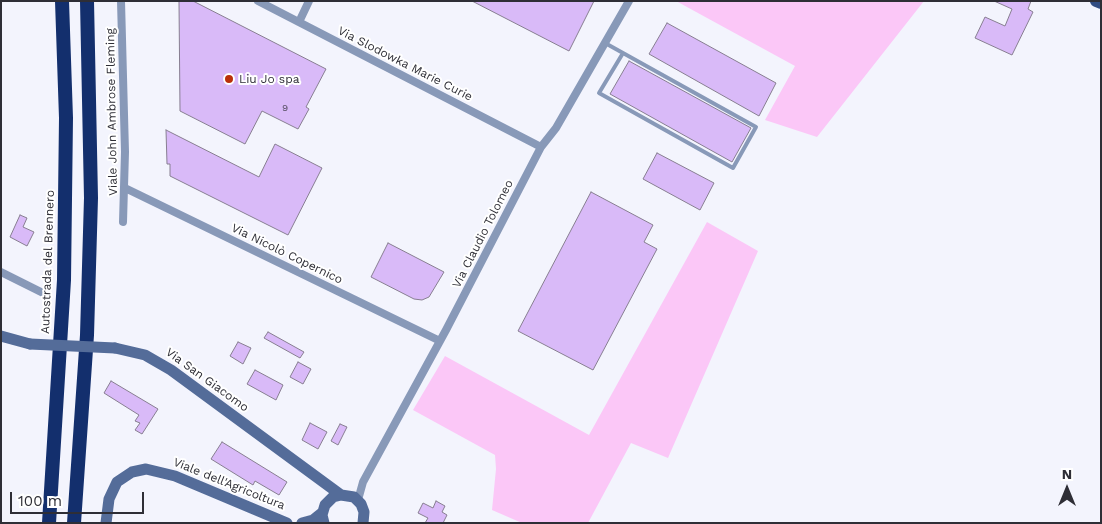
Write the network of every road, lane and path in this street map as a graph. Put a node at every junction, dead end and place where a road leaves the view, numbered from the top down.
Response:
1 (62, 1) edge
2 (88, 1) edge
3 (122, 1) edge
4 (258, 1) edge
5 (310, 1) edge
6 (629, 1) edge
7 (1096, 1) edge
8 (1101, 3) edge
9 (299, 22) junction
10 (605, 43) junction
11 (623, 53) junction
12 (541, 147) junction
13 (125, 188) junction
14 (123, 222) dead end
15 (1, 272) edge
16 (43, 293) dead end
17 (1, 336) edge
18 (440, 341) junction
19 (323, 481) junction
20 (363, 482) junction
21 (344, 495) junction
22 (358, 500) junction
23 (324, 512) edge
24 (365, 521) edge
25 (49, 523) edge
26 (74, 523) edge
27 (106, 523) edge
28 (288, 523) edge
29 (302, 523) edge

1 - 25 highway, Autostrada del Brennero
2 - 26 highway
3 - 13 street, Viale John Ambrose Fleming
4 - 9 street, Via Slodowka Marie Curie
5 - 9 street
6 - 10 street, Via Claudio Tolomeo
7 - 8 main road
9 - 12 street, Via Slodowka Marie Curie
10 - 11 lane
10 - 12 street, Via Claudio Tolomeo
11 - 11 lane
12 - 18 street, Via Claudio Tolomeo
13 - 14 street, Viale John Ambrose Fleming
13 - 18 street, Via Nicolò Copernico
15 - 16 street
17 - 19 street, Via San Giacomo, bridge
18 - 20 street, Via Claudio Tolomeo
19 - 21 street, Via San Giacomo
19 - 23 street
20 - 21 street, Via Claudio Tolomeo
20 - 22 street, Via Claudio Tolomeo
21 - 22 street, Via San Giacomo
21 - 23 street
22 - 24 street
23 - 29 street
27 - 28 street, Viale dell'Agricoltura

